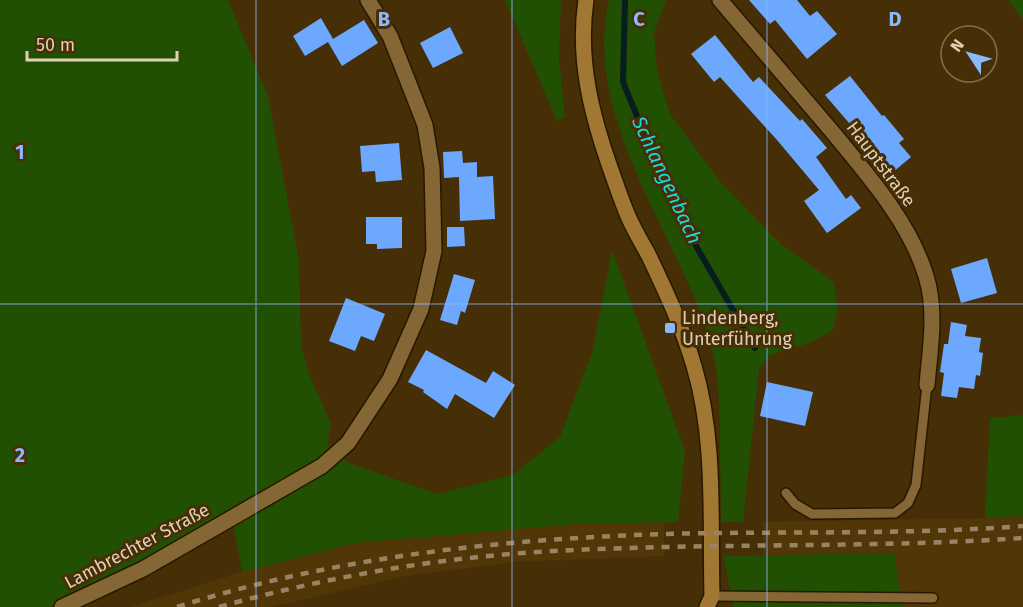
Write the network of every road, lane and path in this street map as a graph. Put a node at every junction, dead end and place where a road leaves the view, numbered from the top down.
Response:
1 (368, 0) edge
2 (586, 0) edge
3 (720, 0) edge
4 (927, 385) joint
5 (786, 494) dead end
6 (933, 597) dead end
7 (712, 603) edge
8 (62, 607) edge

1 - 8 street, Lambrechter Straße
2 - 7 street
3 - 4 street, Hauptstraße
4 - 5 lane
6 - 7 lane

